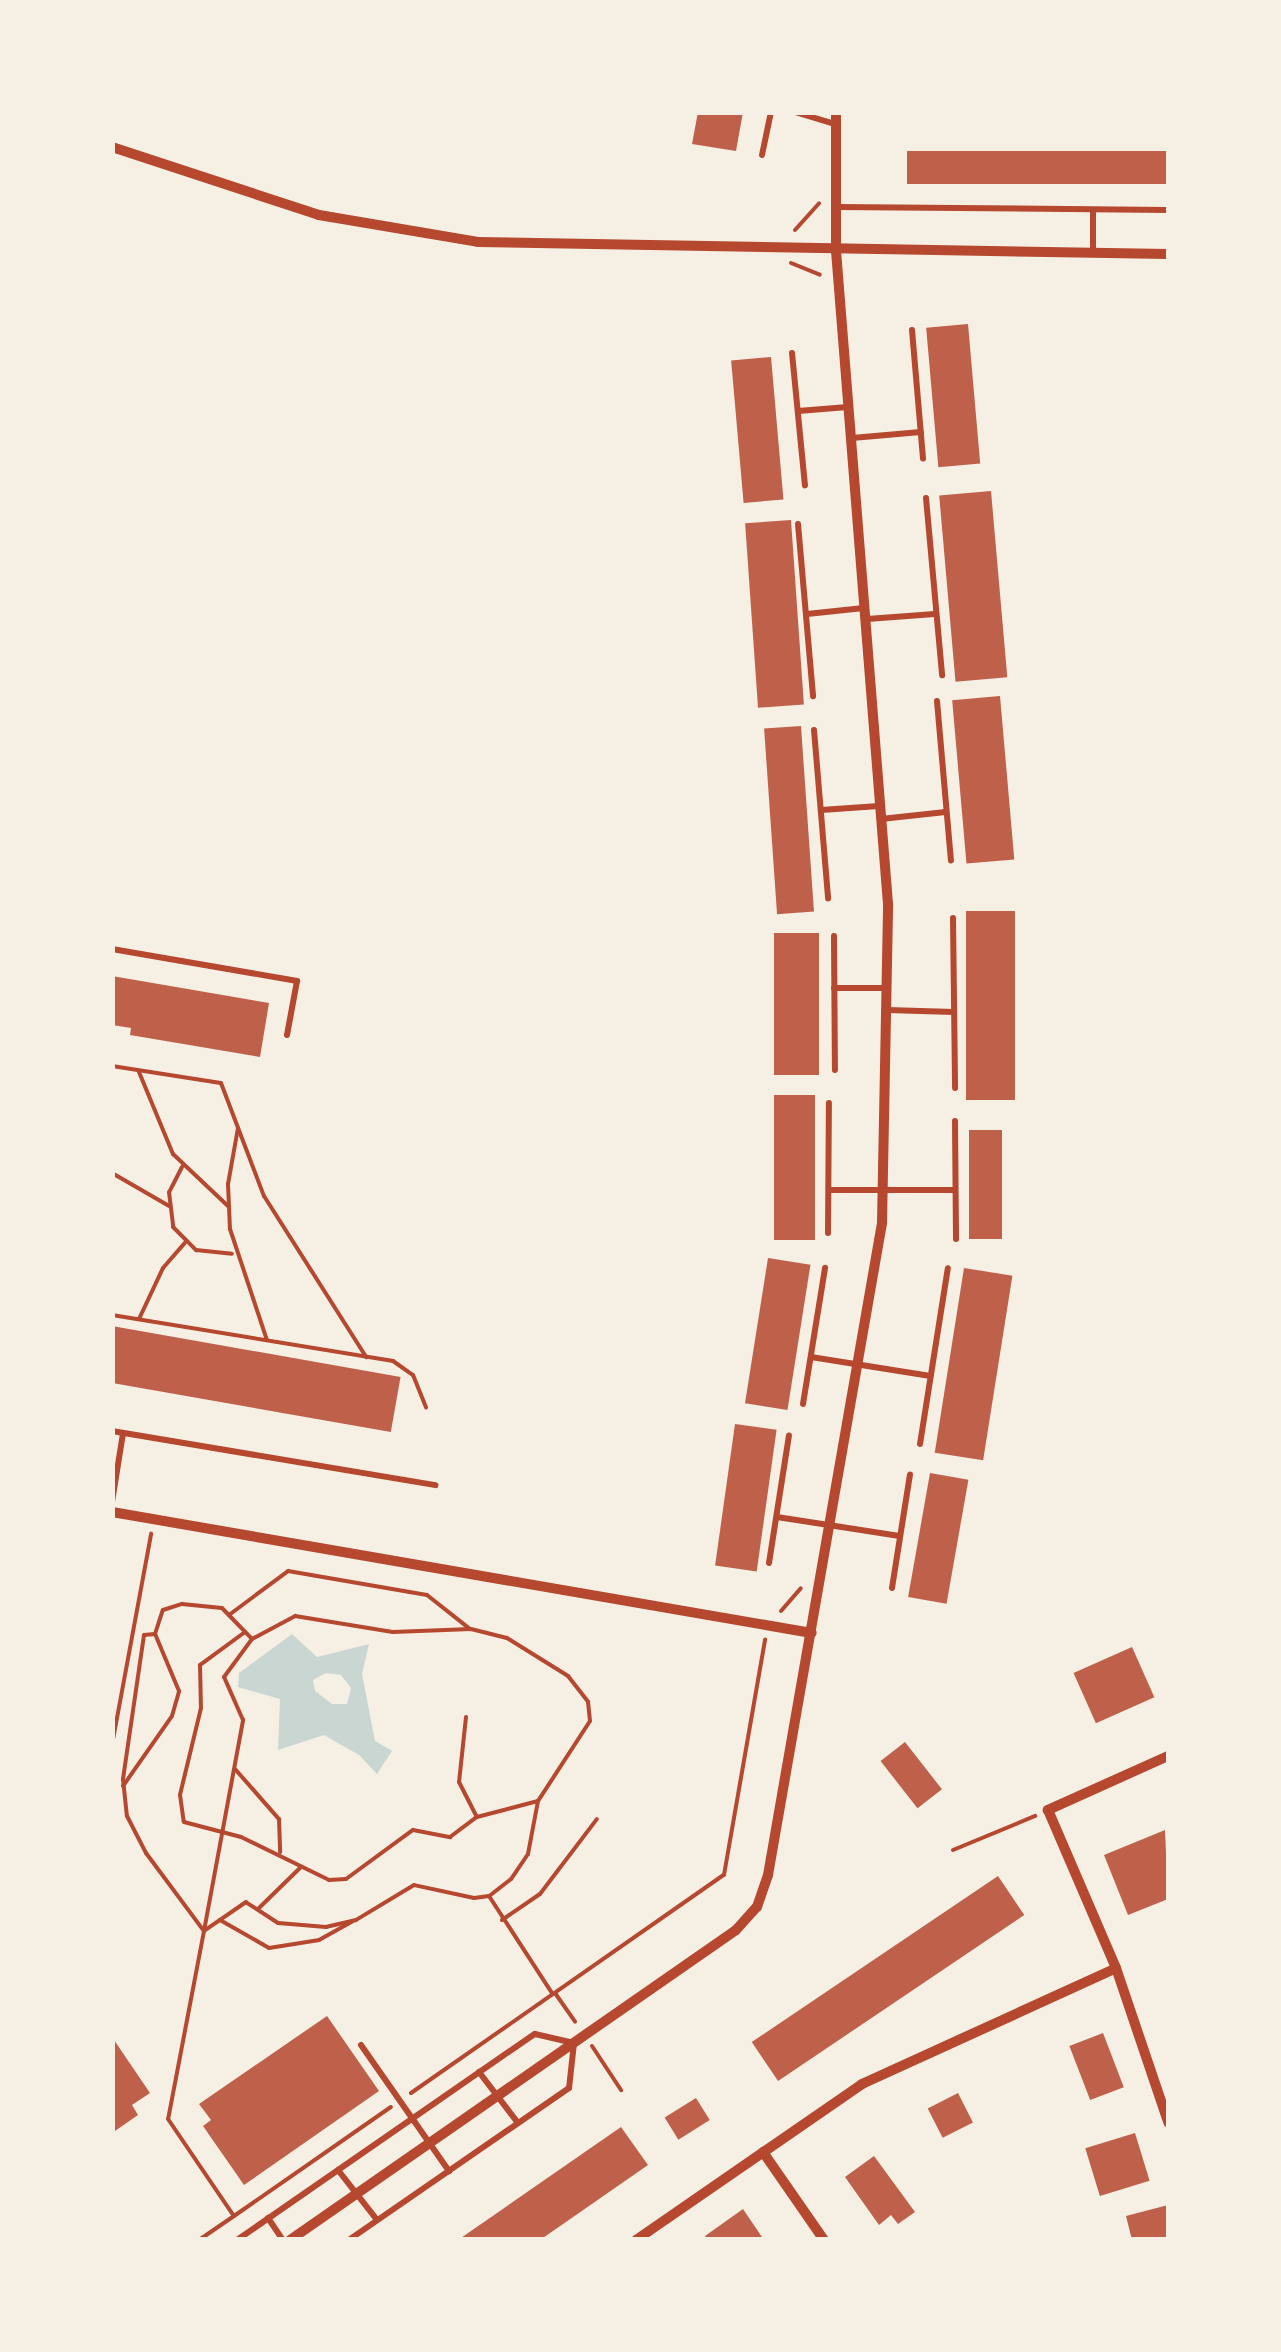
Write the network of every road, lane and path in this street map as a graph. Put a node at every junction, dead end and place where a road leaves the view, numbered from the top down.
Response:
1 (771, 112) edge
2 (795, 112) edge
3 (836, 118) edge
4 (112, 147) edge
5 (762, 156) dead end
6 (836, 202) junction
7 (1094, 210) junction
8 (1168, 210) edge
9 (792, 250) junction
10 (836, 251) junction
11 (1093, 254) junction
12 (1168, 254) edge
13 (826, 287) dead end
14 (912, 330) dead end
15 (792, 353) dead end
16 (848, 406) junction
17 (798, 411) junction
18 (921, 432) junction
19 (850, 438) junction
20 (923, 459) dead end
21 (805, 485) dead end
22 (926, 498) dead end
23 (798, 524) dead end
24 (807, 614) junction
25 (865, 614) junction
26 (935, 614) junction
27 (942, 675) dead end
28 (814, 696) dead end
29 (937, 701) dead end
30 (814, 730) dead end
31 (880, 806) junction
32 (821, 810) junction
33 (946, 812) junction
34 (882, 819) junction
35 (951, 860) dead end
36 (828, 898) dead end
37 (953, 918) dead end
38 (834, 936) dead end
39 (112, 949) edge
40 (834, 988) junction
41 (886, 988) junction
42 (886, 1010) junction
43 (954, 1012) junction
44 (288, 1035) dead end
45 (112, 1066) edge
46 (139, 1070) junction
47 (834, 1070) dead end
48 (955, 1088) dead end
49 (829, 1103) dead end
50 (955, 1122) dead end
51 (238, 1128) junction
52 (182, 1167) junction
53 (112, 1174) edge
54 (829, 1190) junction
55 (882, 1190) junction
56 (954, 1190) junction
57 (168, 1206) junction
58 (228, 1206) junction
59 (828, 1233) dead end
60 (956, 1239) dead end
61 (186, 1242) junction
62 (234, 1254) junction
63 (825, 1268) dead end
64 (948, 1268) dead end
65 (112, 1315) edge
66 (139, 1319) junction
67 (267, 1340) junction
68 (366, 1356) junction
69 (811, 1357) junction
70 (860, 1364) junction
71 (931, 1376) junction
72 (803, 1404) dead end
73 (426, 1408) dead end
74 (112, 1432) edge
75 (123, 1433) junction
76 (789, 1436) dead end
77 (920, 1444) dead end
78 (910, 1474) dead end
79 (436, 1485) dead end
80 (112, 1502) edge
81 (112, 1512) edge
82 (777, 1517) junction
83 (154, 1520) junction
84 (832, 1526) junction
85 (900, 1536) junction
86 (770, 1563) dead end
87 (808, 1581) dead end
88 (892, 1588) dead end
89 (229, 1616) junction
90 (768, 1626) junction
91 (471, 1630) junction
92 (245, 1632) junction
93 (155, 1634) junction
94 (812, 1634) junction
95 (252, 1640) junction
96 (466, 1717) dead end
97 (112, 1745) edge
98 (1168, 1756) edge
99 (235, 1769) junction
100 (123, 1786) junction
101 (538, 1801) junction
102 (1048, 1810) junction
103 (477, 1817) junction
104 (597, 1819) dead end
105 (952, 1850) dead end
106 (280, 1854) junction
107 (301, 1868) junction
108 (489, 1896) junction
109 (259, 1908) junction
110 (218, 1919) junction
111 (356, 1920) junction
112 (502, 1920) junction
113 (204, 1931) junction
114 (1116, 1968) junction
115 (553, 1994) junction
116 (574, 2042) junction
117 (362, 2045) dead end
118 (479, 2072) junction
119 (498, 2095) junction
120 (400, 2100) junction
121 (413, 2118) junction
122 (1168, 2122) edge
123 (518, 2123) junction
124 (430, 2142) junction
125 (763, 2152) junction
126 (338, 2170) junction
127 (449, 2171) junction
128 (356, 2192) junction
129 (234, 2216) junction
130 (268, 2218) junction
131 (378, 2220) junction
132 (200, 2240) edge
133 (237, 2240) edge
134 (287, 2240) edge
135 (349, 2240) edge
136 (636, 2240) edge
137 (824, 2240) edge

1 - 5 lane
2 - 3 lane
3 - 6 street
4 - 9 street
6 - 7 lane
6 - 9 path
6 - 10 street
7 - 8 lane
7 - 11 lane
9 - 10 street
9 - 13 path
10 - 11 street
10 - 16 street
11 - 12 street
14 - 18 lane
15 - 17 lane
16 - 17 lane
16 - 19 street
17 - 21 lane
18 - 19 lane
18 - 20 lane
19 - 25 street
22 - 26 lane
23 - 24 lane
24 - 25 lane
24 - 28 lane
25 - 26 lane
25 - 31 street
26 - 27 lane
29 - 33 lane
30 - 32 lane
31 - 32 lane
31 - 34 street
32 - 36 lane
33 - 34 lane
33 - 35 lane
34 - 41 street
37 - 43 lane
38 - 40 lane
39 - 44 lane
40 - 41 lane
40 - 47 lane
41 - 42 street
42 - 43 lane
42 - 55 street
43 - 48 lane
45 - 46 path
46 - 51 path
46 - 52 path
49 - 54 lane
50 - 56 lane
51 - 58 path
51 - 68 path
52 - 57 path
52 - 58 path
53 - 57 path
54 - 55 lane
54 - 59 lane
55 - 56 lane
55 - 70 street
56 - 60 lane
57 - 61 path
58 - 62 path
61 - 62 path
61 - 66 path
62 - 67 path
63 - 69 lane
64 - 71 lane
65 - 66 path
66 - 67 path
67 - 68 path
68 - 73 path
69 - 70 lane
69 - 72 lane
70 - 71 lane
70 - 84 street
71 - 77 lane
74 - 75 lane
75 - 79 lane
75 - 80 lane
76 - 82 lane
78 - 85 lane
81 - 83 street
82 - 84 lane
82 - 86 lane
83 - 90 street
83 - 97 path
84 - 85 lane
84 - 94 street
85 - 88 lane
87 - 90 path
89 - 91 path
89 - 92 path
89 - 93 path
90 - 94 street
90 - 115 path
91 - 95 path
91 - 101 path
92 - 95 path
92 - 106 path
93 - 100 path
93 - 100 path
94 - 116 street
95 - 99 path
96 - 103 path
98 - 102 street
99 - 106 path
99 - 113 path
100 - 113 path
101 - 103 path
101 - 108 path
102 - 105 path
102 - 114 street
103 - 107 path
104 - 112 path
106 - 107 path
107 - 109 path
108 - 111 path
108 - 112 path
109 - 110 path
109 - 111 path
110 - 111 path
110 - 113 path
112 - 115 path
113 - 129 path
114 - 122 street
114 - 125 street
115 - 120 path
116 - 118 lane
116 - 119 street
116 - 123 lane
117 - 120 lane
118 - 119 lane
118 - 121 lane
119 - 123 lane
119 - 124 street
120 - 121 lane
120 - 129 path
121 - 124 lane
121 - 126 lane
123 - 127 lane
124 - 127 lane
124 - 128 street
125 - 136 street
125 - 137 street
126 - 128 lane
126 - 130 lane
127 - 131 lane
128 - 131 lane
128 - 134 street
129 - 132 path
130 - 133 lane
130 - 134 lane
131 - 135 lane

